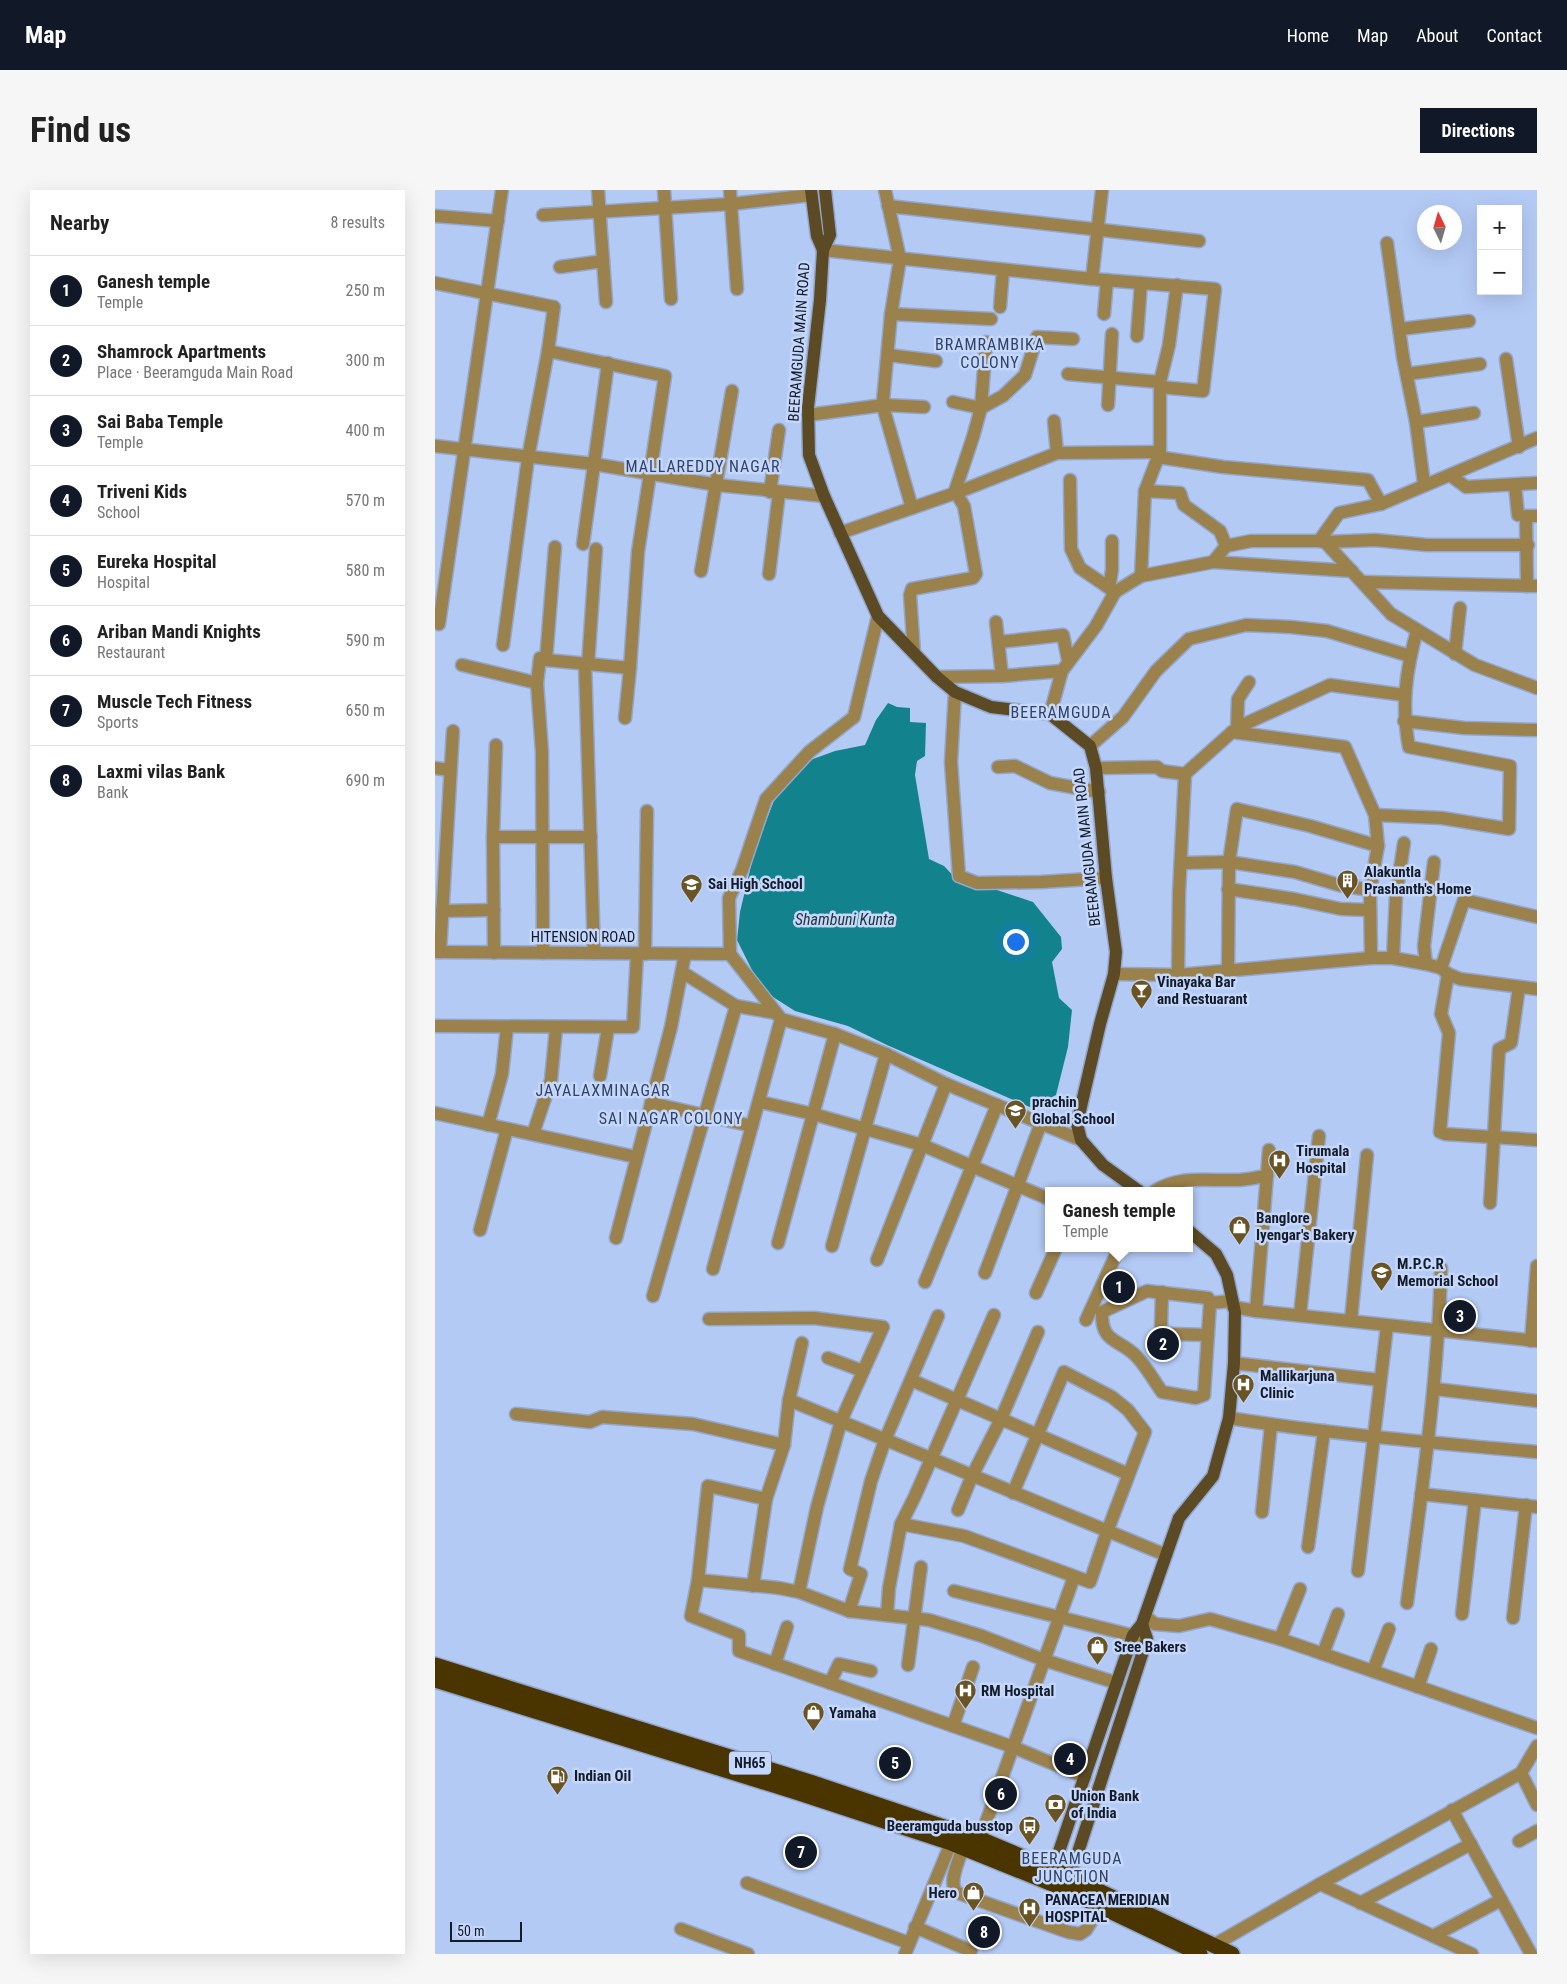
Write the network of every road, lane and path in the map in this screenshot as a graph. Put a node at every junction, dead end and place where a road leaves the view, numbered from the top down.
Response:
1 (502, 190) edge
2 (598, 190) edge
3 (664, 190) edge
4 (730, 190) edge
5 (825, 190) edge
6 (885, 190) edge
7 (1102, 190) edge
8 (811, 193) edge
9 (731, 204) junction
10 (888, 206) junction
11 (665, 208) junction
12 (599, 211) junction
13 (543, 215) dead end
14 (435, 216) edge
15 (498, 221) junction
16 (1097, 229) junction
17 (1199, 241) dead end
18 (1387, 243) dead end
19 (823, 250) junction
20 (900, 259) junction
21 (603, 261) junction
22 (561, 267) dead end
23 (1003, 270) junction
24 (1092, 279) junction
25 (1107, 280) junction
26 (435, 283) edge
27 (1141, 283) junction
28 (1177, 286) junction
29 (737, 289) dead end
30 (488, 294) junction
31 (671, 299) dead end
32 (606, 302) dead end
33 (999, 307) dead end
34 (891, 314) junction
35 (1104, 314) dead end
36 (991, 319) dead end
37 (1469, 320) dead end
38 (1400, 329) junction
39 (1112, 334) dead end
40 (1137, 336) dead end
41 (1073, 339) dead end
42 (986, 342) dead end
43 (548, 351) junction
44 (887, 355) junction
45 (1506, 360) dead end
46 (936, 361) dead end
47 (607, 363) junction
48 (1480, 364) dead end
49 (1068, 374) dead end
50 (1407, 374) junction
51 (1110, 378) junction
52 (1160, 385) junction
53 (732, 391) dead end
54 (953, 402) dead end
55 (884, 405) junction
56 (1109, 405) dead end
57 (924, 407) dead end
58 (981, 408) junction
59 (1475, 413) dead end
60 (808, 415) junction
61 (1054, 421) dead end
62 (1416, 422) junction
63 (779, 430) dead end
64 (1537, 438) edge
65 (435, 446) edge
66 (1519, 447) junction
67 (465, 450) junction
68 (1057, 453) junction
69 (1159, 454) junction
70 (528, 458) junction
71 (594, 464) junction
72 (649, 474) junction
73 (1450, 475) junction
74 (1070, 480) dead end
75 (1537, 483) edge
76 (1424, 484) junction
77 (717, 485) junction
78 (1515, 485) junction
79 (955, 491) junction
80 (1145, 491) junction
81 (774, 492) junction
82 (824, 496) junction
83 (1381, 504) junction
84 (912, 508) junction
85 (1518, 515) dead end
86 (1537, 516) edge
87 (840, 533) junction
88 (1112, 541) dead end
89 (1322, 541) junction
90 (583, 544) dead end
91 (1528, 545) junction
92 (555, 546) dead end
93 (1226, 546) junction
94 (596, 550) dead end
95 (1213, 562) junction
96 (1352, 571) junction
97 (701, 572) dead end
98 (769, 574) dead end
99 (1141, 576) junction
100 (1363, 582) junction
101 (1532, 586) edge
102 (1112, 590) junction
103 (1460, 608) dead end
104 (879, 616) junction
105 (996, 622) dead end
106 (439, 624) dead end
107 (1417, 630) junction
108 (999, 642) junction
109 (503, 645) dead end
110 (914, 653) junction
111 (1455, 654) junction
112 (1410, 656) junction
113 (546, 660) junction
114 (586, 664) junction
115 (462, 665) dead end
116 (1065, 665) junction
117 (630, 668) junction
118 (1002, 676) junction
119 (937, 677) junction
120 (1249, 682) dead end
121 (537, 683) junction
122 (1537, 688) edge
123 (955, 692) junction
124 (1404, 695) junction
125 (1050, 714) junction
126 (625, 718) dead end
127 (1404, 721) junction
128 (1537, 730) edge
129 (453, 731) dead end
130 (1234, 731) junction
131 (496, 745) dead end
132 (1090, 746) junction
133 (998, 767) dead end
134 (435, 768) edge
135 (1096, 768) junction
136 (449, 770) junction
137 (1185, 774) junction
138 (1099, 792) junction
139 (647, 811) dead end
140 (1375, 815) junction
141 (493, 837) junction
142 (543, 837) junction
143 (591, 837) junction
144 (1404, 842) dead end
145 (1378, 846) junction
146 (1229, 862) junction
147 (1434, 862) dead end
148 (1181, 863) junction
149 (1107, 878) junction
150 (1228, 889) junction
151 (1370, 890) junction
152 (494, 910) junction
153 (1369, 910) junction
154 (442, 911) junction
155 (1537, 917) edge
156 (437, 952) edge
157 (494, 953) junction
158 (543, 953) junction
159 (594, 953) junction
160 (641, 954) junction
161 (685, 954) junction
162 (730, 954) junction
163 (1371, 958) junction
164 (1393, 958) junction
165 (1426, 964) junction
166 (1228, 970) junction
167 (1445, 971) junction
168 (682, 972) junction
169 (1114, 974) junction
170 (1178, 975) junction
171 (1519, 987) junction
172 (1537, 989) edge
173 (736, 1006) junction
174 (778, 1016) junction
175 (435, 1026) edge
176 (507, 1027) junction
177 (556, 1028) junction
178 (608, 1028) junction
179 (835, 1034) junction
180 (886, 1054) junction
181 (600, 1076) dead end
182 (946, 1084) junction
183 (760, 1102) junction
184 (651, 1103) junction
185 (997, 1105) junction
186 (435, 1113) edge
187 (813, 1114) junction
188 (705, 1116) junction
189 (1041, 1123) junction
190 (488, 1125) junction
191 (752, 1126) junction
192 (865, 1128) junction
193 (507, 1129) junction
194 (533, 1134) junction
195 (1319, 1136) dead end
196 (1493, 1138) junction
197 (1081, 1140) junction
198 (1537, 1140) edge
199 (922, 1145) junction
200 (1269, 1150) dead end
201 (1367, 1155) dead end
202 (636, 1157) junction
203 (973, 1166) junction
204 (1267, 1176) junction
205 (1019, 1185) junction
206 (1133, 1187) edge
207 (1161, 1187) edge
208 (1045, 1197) edge
209 (1490, 1203) dead end
210 (480, 1230) dead end
211 (1193, 1235) edge
212 (616, 1238) dead end
213 (778, 1243) dead end
214 (832, 1246) dead end
215 (1054, 1252) edge
216 (1117, 1252) edge
217 (877, 1260) dead end
218 (1441, 1268) dead end
219 (713, 1269) dead end
220 (1537, 1271) edge
221 (985, 1273) dead end
222 (925, 1282) dead end
223 (1036, 1292) dead end
224 (1162, 1292) junction
225 (653, 1296) dead end
226 (1210, 1303) junction
227 (1233, 1304) junction
228 (1256, 1311) junction
229 (994, 1315) dead end
230 (1300, 1315) junction
231 (938, 1316) dead end
232 (709, 1319) dead end
233 (1085, 1320) dead end
234 (1351, 1320) junction
235 (1387, 1326) junction
236 (1439, 1331) junction
237 (1038, 1332) dead end
238 (1208, 1335) junction
239 (1534, 1341) edge
240 (802, 1343) dead end
241 (828, 1358) dead end
242 (1234, 1363) junction
243 (863, 1371) junction
244 (911, 1380) junction
245 (1380, 1380) junction
246 (1435, 1389) junction
247 (789, 1400) junction
248 (957, 1400) junction
249 (1537, 1401) edge
250 (516, 1414) dead end
251 (1229, 1418) junction
252 (1001, 1419) junction
253 (841, 1421) junction
254 (1271, 1425) junction
255 (1324, 1431) junction
256 (1038, 1435) junction
257 (1374, 1436) junction
258 (885, 1440) junction
259 (1428, 1442) junction
260 (784, 1445) junction
261 (1537, 1452) edge
262 (931, 1459) junction
263 (1129, 1474) junction
264 (972, 1476) junction
265 (1013, 1493) junction
266 (1421, 1494) junction
267 (766, 1499) junction
268 (1475, 1500) junction
269 (1531, 1506) edge
270 (958, 1510) dead end
271 (1262, 1512) dead end
272 (901, 1524) junction
273 (1107, 1532) junction
274 (1309, 1547) dead end
275 (1166, 1555) junction
276 (921, 1567) dead end
277 (1358, 1571) dead end
278 (1074, 1577) junction
279 (698, 1580) junction
280 (753, 1586) junction
281 (1300, 1589) dead end
282 (954, 1591) dead end
283 (799, 1592) junction
284 (1407, 1603) dead end
285 (849, 1611) junction
286 (1338, 1614) dead end
287 (1461, 1614) dead end
288 (887, 1616) junction
289 (913, 1618) junction
290 (1059, 1618) junction
291 (1513, 1618) dead end
292 (1144, 1620) junction
293 (787, 1627) dead end
294 (1389, 1629) dead end
295 (1133, 1635) junction
296 (1147, 1639) junction
297 (1281, 1639) junction
298 (1431, 1648) dead end
299 (1323, 1654) junction
300 (1044, 1660) junction
301 (775, 1664) junction
302 (435, 1665) edge
303 (908, 1665) dead end
304 (973, 1667) dead end
305 (871, 1671) dead end
306 (1373, 1671) junction
307 (435, 1680) edge
308 (829, 1683) junction
309 (1117, 1683) junction
310 (1418, 1687) junction
311 (953, 1726) junction
312 (1537, 1728) edge
313 (1537, 1746) edge
314 (1013, 1747) junction
315 (1521, 1773) junction
316 (1085, 1777) junction
317 (805, 1787) junction
318 (1537, 1805) edge
319 (1452, 1810) junction
320 (1537, 1831) edge
321 (980, 1839) junction
322 (1519, 1841) dead end
323 (1471, 1844) junction
324 (957, 1845) junction
325 (1053, 1869) junction
326 (1069, 1876) junction
327 (747, 1883) dead end
328 (1320, 1884) junction
329 (1501, 1900) junction
330 (1360, 1903) junction
331 (1100, 1907) junction
332 (915, 1927) junction
333 (681, 1929) dead end
334 (1433, 1936) junction
335 (1214, 1946) junction
336 (907, 1948) edge
337 (971, 1951) dead end
338 (748, 1954) edge
339 (1200, 1954) edge
340 (1231, 1954) edge
341 (1472, 1954) edge
342 (1531, 1954) edge

1 - 15 street
2 - 12 street
3 - 11 street
4 - 9 street
5 - 19 main road
6 - 10 street
7 - 16 street
8 - 9 street
8 - 19 main road
9 - 11 street
9 - 29 street
10 - 16 street
10 - 20 street
11 - 12 street
11 - 31 street
12 - 13 street
12 - 21 street
14 - 15 street
15 - 30 street
16 - 17 street
16 - 24 street
18 - 38 street
19 - 20 street
19 - 60 main road, BEERAMGUDA MAIN ROAD
20 - 23 street
20 - 34 street
21 - 22 street
21 - 32 street
23 - 24 street
23 - 33 street
24 - 25 street
25 - 27 street
25 - 35 street
26 - 30 street
27 - 28 street
27 - 40 street
28 - 52 street
28 - 52 street
30 - 43 street
30 - 67 street
34 - 36 street
34 - 44 street
37 - 38 street
38 - 50 street
39 - 51 street
41 - 58 street
42 - 58 street
43 - 47 street
43 - 70 street
44 - 46 street
44 - 55 street
45 - 66 street
47 - 71 street
47 - 72 street
48 - 50 street
49 - 51 street
50 - 62 street
51 - 52 street
51 - 56 street
52 - 69 street
53 - 77 street
54 - 58 street
55 - 57 street
55 - 60 street
55 - 84 street
58 - 79 street
59 - 62 street
60 - 82 main road, BEERAMGUDA MAIN ROAD
61 - 68 street
62 - 76 street
63 - 81 street
64 - 66 street
65 - 67 street
66 - 73 street
67 - 70 street
67 - 106 street
68 - 69 street
68 - 79 street
69 - 80 street
69 - 83 street
70 - 71 street
70 - 109 street
71 - 72 street
71 - 90 street
72 - 77 street
72 - 117 street
73 - 76 street
73 - 78 street
74 - 102 street
75 - 78 street
76 - 83 street
77 - 81 street
77 - 97 street
78 - 85 street
79 - 84 street
79 - 110 street
80 - 93 street
80 - 99 street
81 - 82 street
81 - 98 street
82 - 87 main road, BEERAMGUDA MAIN ROAD
83 - 89 street
84 - 87 street
86 - 91 street
87 - 104 main road, BEERAMGUDA MAIN ROAD
88 - 102 street
89 - 91 street
89 - 93 street
89 - 96 street
91 - 101 street
92 - 113 street
93 - 95 street
94 - 114 street
95 - 96 street
95 - 99 street
96 - 100 street
99 - 102 street
100 - 101 street
100 - 107 street
102 - 116 street
103 - 111 street
104 - 110 main road, BEERAMGUDA MAIN ROAD
104 - 162 street
105 - 108 street
107 - 111 street
107 - 112 street
108 - 116 street
108 - 118 street
110 - 119 main road, BEERAMGUDA MAIN ROAD
111 - 122 street
112 - 124 street
112 - 132 street
113 - 114 street
113 - 121 street
114 - 117 street
114 - 143 street
115 - 121 street
116 - 118 street
116 - 125 street
117 - 126 street
118 - 119 street
119 - 123 main road, BEERAMGUDA MAIN ROAD
120 - 130 street
121 - 142 street
123 - 125 main road, BEERAMGUDA MAIN ROAD
123 - 149 street
124 - 127 street
124 - 130 street
125 - 132 main road, BEERAMGUDA MAIN ROAD
127 - 128 street
127 - 140 street
129 - 136 street
130 - 137 street
130 - 140 street
131 - 141 street
132 - 135 main road, BEERAMGUDA MAIN ROAD
133 - 138 street
134 - 136 street
135 - 137 street
135 - 138 main road, BEERAMGUDA MAIN ROAD
136 - 154 street
137 - 148 street
138 - 149 main road, BEERAMGUDA MAIN ROAD
139 - 160 street
140 - 145 street
141 - 142 street
141 - 152 street
142 - 143 street
142 - 158 street
143 - 159 street
144 - 164 street
145 - 146 street
145 - 151 street
146 - 148 street
146 - 150 street
146 - 151 street
147 - 165 street
148 - 170 street
149 - 169 main road, BEERAMGUDA MAIN ROAD
150 - 153 street
150 - 166 street
151 - 153 street
152 - 154 street
152 - 157 street
153 - 163 street
154 - 156 street
155 - 167 street
156 - 157 street, HITENSION ROAD
157 - 158 street, HITENSION ROAD
158 - 159 street, HITENSION ROAD
159 - 160 street, HITENSION ROAD
160 - 161 street, HITENSION ROAD
160 - 178 street
161 - 162 street, HITENSION ROAD
161 - 168 street
162 - 174 street
163 - 164 street
163 - 166 street
164 - 165 street
165 - 167 street
166 - 170 street
167 - 171 street
167 - 196 street
168 - 173 street
168 - 184 street
169 - 170 street
169 - 197 main road, BEERAMGUDA MAIN ROAD
171 - 172 street
171 - 196 street
173 - 174 street
173 - 188 street
174 - 179 street
174 - 183 street
175 - 176 street
176 - 177 street
176 - 190 street
177 - 178 street
177 - 194 street
178 - 181 street
179 - 180 street
179 - 187 street
180 - 182 street
180 - 192 street
182 - 185 street
182 - 199 street
183 - 187 street
183 - 191 street
184 - 188 street
184 - 202 street
185 - 189 street
185 - 203 street
186 - 190 street
187 - 192 street
187 - 213 street
188 - 191 street
188 - 225 street
189 - 197 street
189 - 205 street
190 - 193 street
191 - 219 street
192 - 199 street
192 - 214 street
193 - 194 street
193 - 210 street
194 - 202 street
195 - 230 street
196 - 198 street
196 - 209 street
197 - 206 main road
199 - 203 street
199 - 217 street
200 - 204 street
201 - 234 street
202 - 212 street
203 - 205 street
203 - 222 street
204 - 207 street
204 - 228 street
205 - 208 street
205 - 221 street
211 - 227 main road
215 - 223 street
216 - 233 street
218 - 236 street
220 - 239 street
224 - 226 street
224 - 238 street
224 - 238 street
226 - 227 street
226 - 238 street
227 - 228 street
227 - 242 main road
228 - 230 street
229 - 248 street
230 - 234 street
231 - 244 street
232 - 243 street
234 - 235 street
235 - 236 street
235 - 245 street
236 - 239 street
236 - 246 street
237 - 252 street
240 - 247 street
241 - 243 street
242 - 245 street
242 - 251 main road
243 - 253 street
244 - 248 street
244 - 258 street
245 - 257 street
246 - 249 street
246 - 259 street
247 - 253 street
247 - 260 street
248 - 252 street
248 - 262 street
250 - 260 street
251 - 254 street
251 - 275 main road
252 - 256 street
252 - 264 street
253 - 258 street
253 - 283 street
254 - 255 street
254 - 271 street
255 - 257 street
255 - 274 street
256 - 263 street
256 - 263 street
256 - 265 street
257 - 259 street
257 - 277 street
258 - 262 street
258 - 285 street
259 - 261 street
259 - 266 street
260 - 267 street
262 - 264 street
262 - 272 street
263 - 273 street
264 - 265 street
264 - 270 street
265 - 273 street
266 - 268 street
266 - 284 street
267 - 279 street
267 - 280 street
268 - 269 street
268 - 287 street
269 - 291 street
272 - 278 street
272 - 288 street
273 - 275 street
273 - 278 street
275 - 292 main road
276 - 289 street
278 - 290 street
279 - 280 street
279 - 301 street
280 - 283 street
281 - 297 street
282 - 290 street
283 - 285 street
285 - 288 street
286 - 299 street
288 - 289 street
289 - 300 street
289 - 303 street
290 - 295 street
290 - 300 street
292 - 295 main road
292 - 296 main road
292 - 297 street
293 - 301 street
294 - 306 street
295 - 296 street
295 - 309 main road
296 - 326 main road
297 - 299 street
298 - 310 street
299 - 306 street
300 - 309 street
300 - 314 street
301 - 308 street
302 - 317 highway, NH65
304 - 311 street
305 - 308 street
306 - 310 street
307 - 317 highway, NH65
308 - 311 street
309 - 316 main road
310 - 312 street
311 - 314 street
313 - 315 street
314 - 316 street
314 - 321 street
315 - 318 street
315 - 319 street
316 - 325 main road
317 - 321 highway, NH65
317 - 324 highway, NH65
319 - 323 street
319 - 328 street
320 - 322 street
321 - 325 highway, NH65
323 - 329 street
323 - 330 street
324 - 331 highway, NH65
324 - 331 street
324 - 332 street
325 - 326 highway, NH65
326 - 335 highway, NH65
327 - 336 street
328 - 330 street
328 - 335 street
329 - 334 street
329 - 342 street
330 - 334 street
331 - 339 highway, NH65
332 - 336 street
332 - 337 street
333 - 338 street
334 - 341 street
335 - 340 highway, NH65

